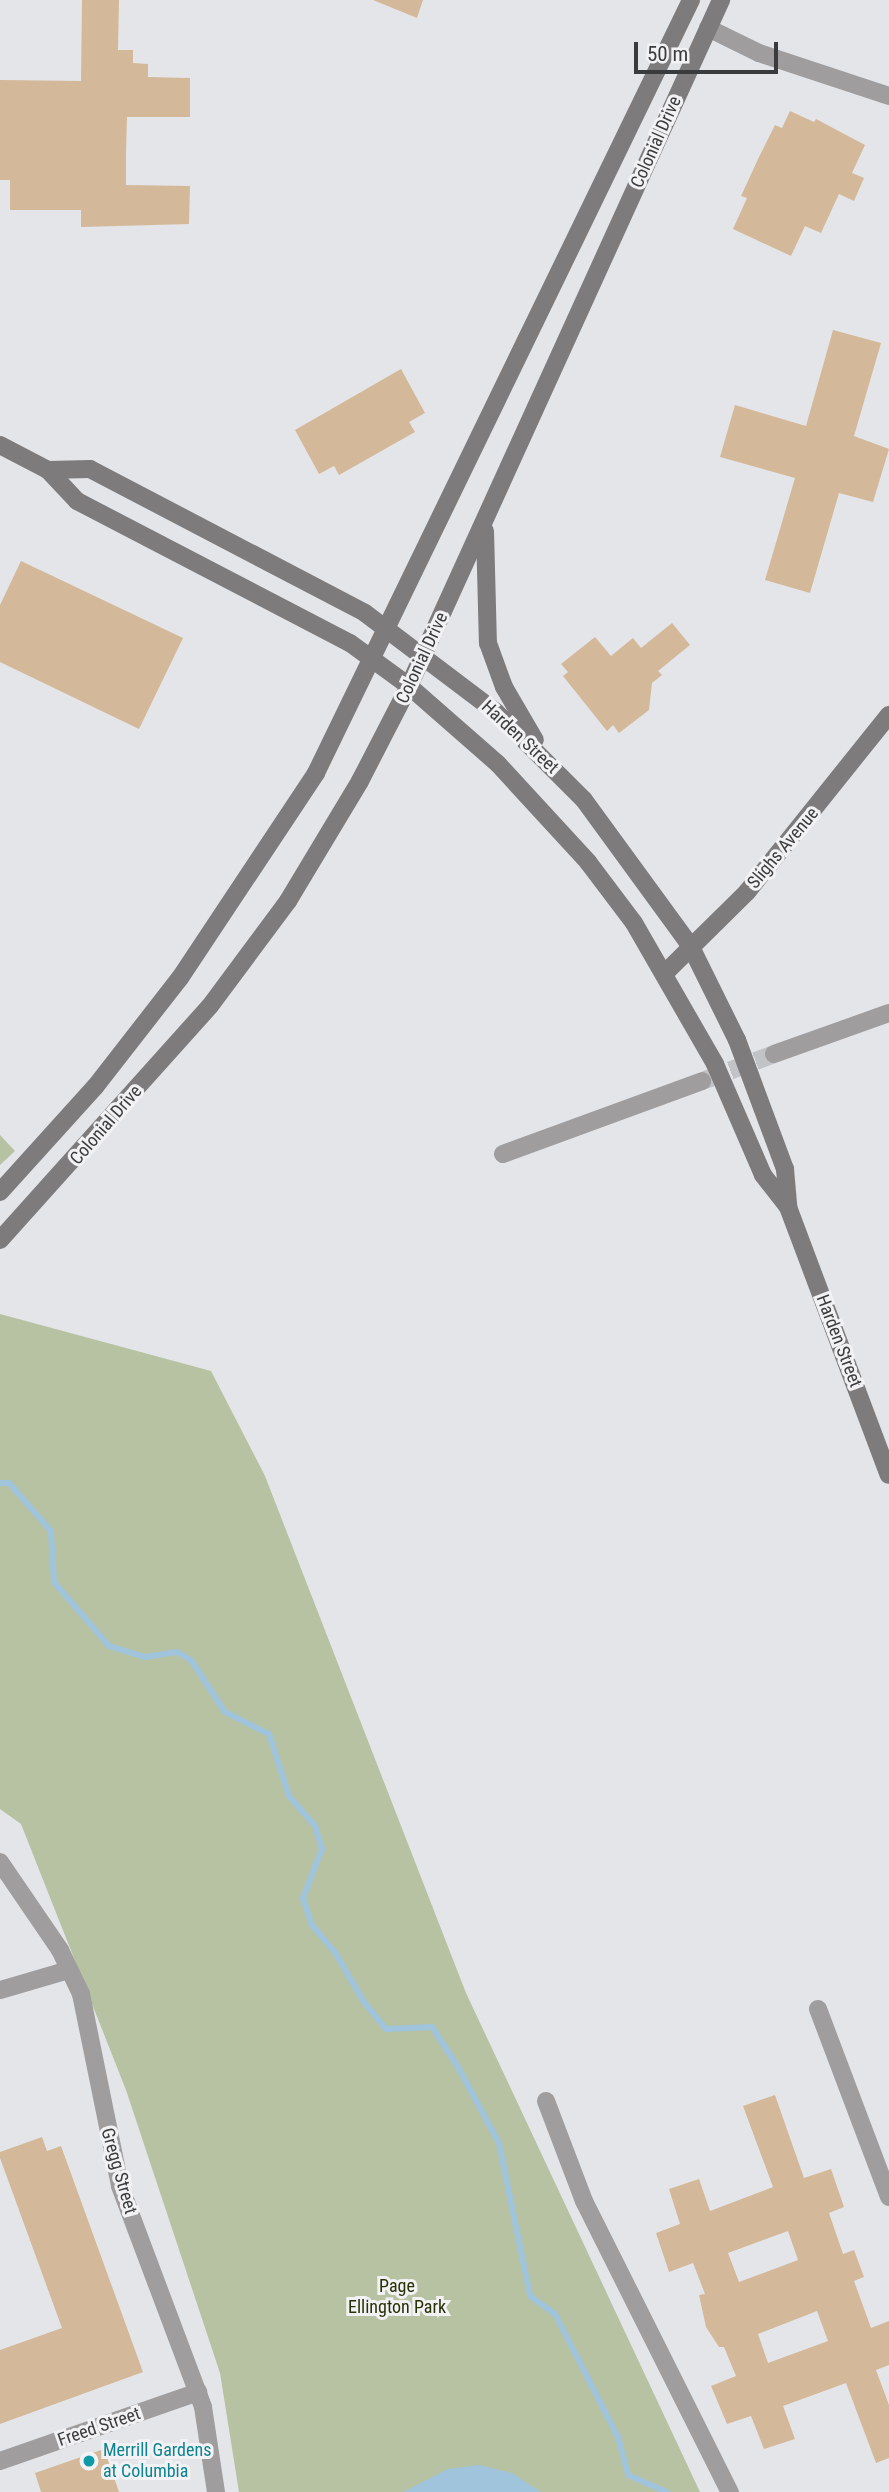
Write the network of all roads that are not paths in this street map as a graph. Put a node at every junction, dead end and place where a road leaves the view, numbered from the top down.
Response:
1 (691, 0) edge
2 (721, 0) edge
3 (708, 29) junction
4 (889, 96) edge
5 (0, 445) edge
6 (48, 470) junction
7 (486, 517) junction
8 (390, 629) junction
9 (424, 653) junction
10 (374, 660) junction
11 (409, 686) junction
12 (889, 715) edge
13 (545, 758) junction
14 (691, 947) junction
15 (666, 972) junction
16 (889, 1013) edge
17 (774, 1054) tunnel mouth
18 (698, 1082) tunnel mouth
19 (503, 1154) dead end
20 (0, 1192) edge
21 (788, 1207) junction
22 (0, 1240) edge
23 (889, 1475) edge
24 (0, 1861) edge
25 (69, 1970) junction
26 (0, 1990) edge
27 (818, 2009) dead end
28 (546, 2101) dead end
29 (889, 2197) edge
30 (198, 2392) junction
31 (0, 2461) edge
32 (216, 2492) edge
33 (730, 2492) edge

1 - 8 main road, Colonial Drive
2 - 3 main road, Colonial Drive
3 - 4 street
3 - 7 main road, Colonial Drive
5 - 6 main road, Harden Street
6 - 8 main road, Harden Street
6 - 10 main road, Harden Street
7 - 9 main road, Colonial Drive
7 - 13 main road
8 - 9 main road, Harden Street
8 - 10 main road, Colonial Drive
9 - 11 main road, Colonial Drive
9 - 13 main road, Harden Street
10 - 11 main road, Harden Street
10 - 20 main road, Colonial Drive
11 - 15 main road, Harden Street
11 - 22 main road, Colonial Drive
12 - 14 main road, Slighs Avenue
13 - 14 main road, Harden Street
14 - 15 main road, Slighs Avenue
14 - 21 main road, Harden Street
15 - 21 main road, Harden Street
16 - 17 street
18 - 19 street
21 - 23 main road, Harden Street
24 - 25 street, Gregg Street
25 - 26 street
25 - 30 street, Gregg Street
27 - 29 street
28 - 33 street
30 - 31 street, Freed Street
30 - 32 street, Gregg Street

